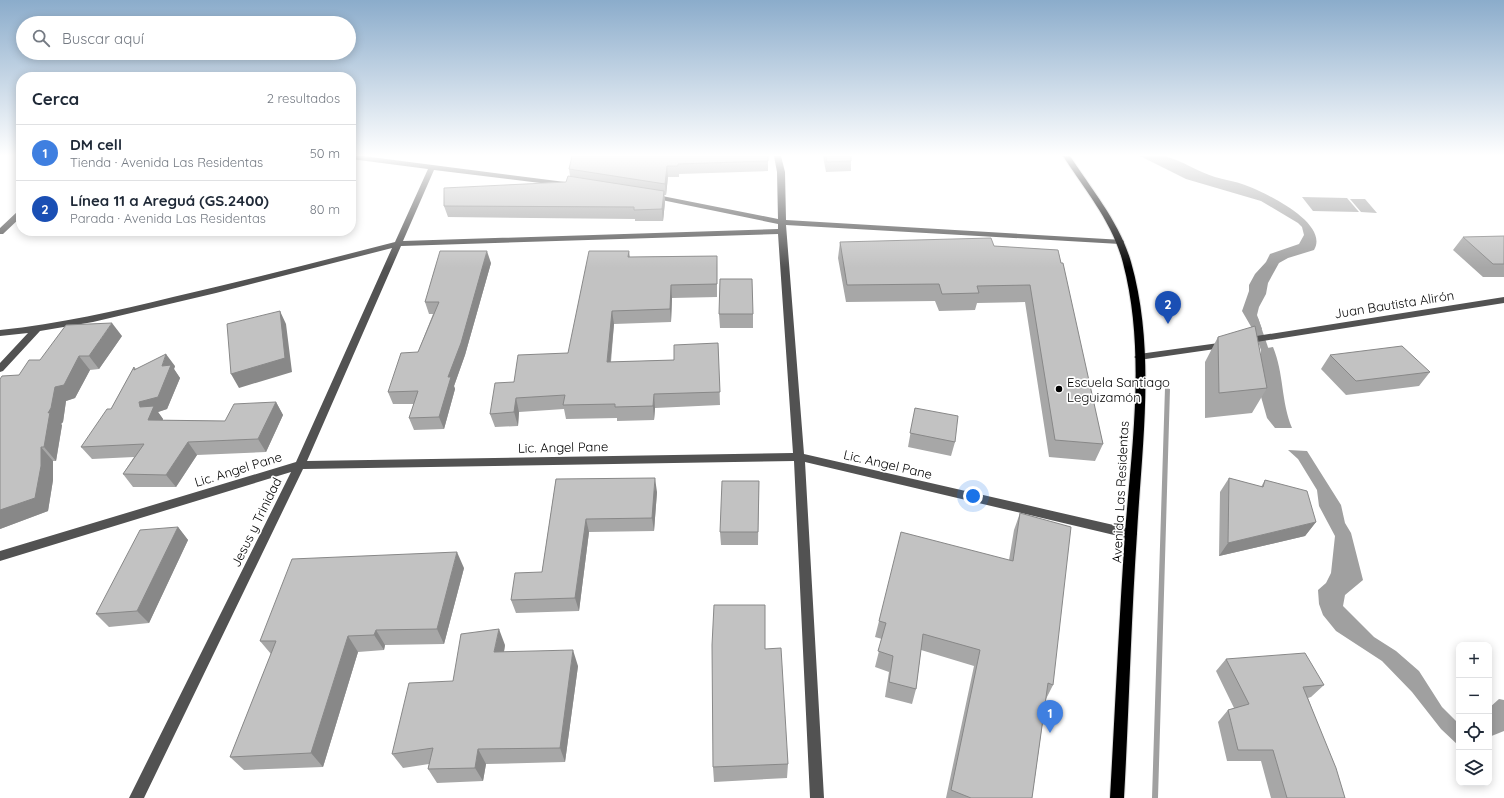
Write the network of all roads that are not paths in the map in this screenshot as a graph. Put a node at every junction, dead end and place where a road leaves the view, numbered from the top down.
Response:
1 (420, 193) edge
2 (781, 193) edge
3 (1091, 193) edge
4 (643, 195) edge
5 (16, 218) edge
6 (782, 227) junction
7 (0, 232) edge
8 (1120, 242) junction
9 (398, 244) junction
10 (1504, 300) edge
11 (37, 329) junction
12 (0, 333) edge
13 (1139, 357) junction
14 (0, 369) edge
15 (799, 457) junction
16 (300, 465) junction
17 (1131, 534) junction
18 (0, 556) edge
19 (136, 798) edge
20 (816, 798) edge
21 (1117, 798) edge

1 - 9 street, Jesus y Trinidad
2 - 6 street
3 - 8 main road, Avenida Las Residentas
4 - 6 street
5 - 7 street
6 - 8 street
6 - 9 street
6 - 15 street
8 - 13 main road, Avenida Las Residentas
9 - 11 street
9 - 16 street, Jesus y Trinidad
10 - 13 street, Juan Bautista Alirón
11 - 12 street
11 - 14 street
13 - 17 main road, Avenida Las Residentas
15 - 16 street, Lic. Angel Pane
15 - 17 street, Lic. Angel Pane
15 - 20 street
16 - 18 street, Lic. Angel Pane
16 - 19 street, Jesus y Trinidad
17 - 21 main road, Avenida Las Residentas

